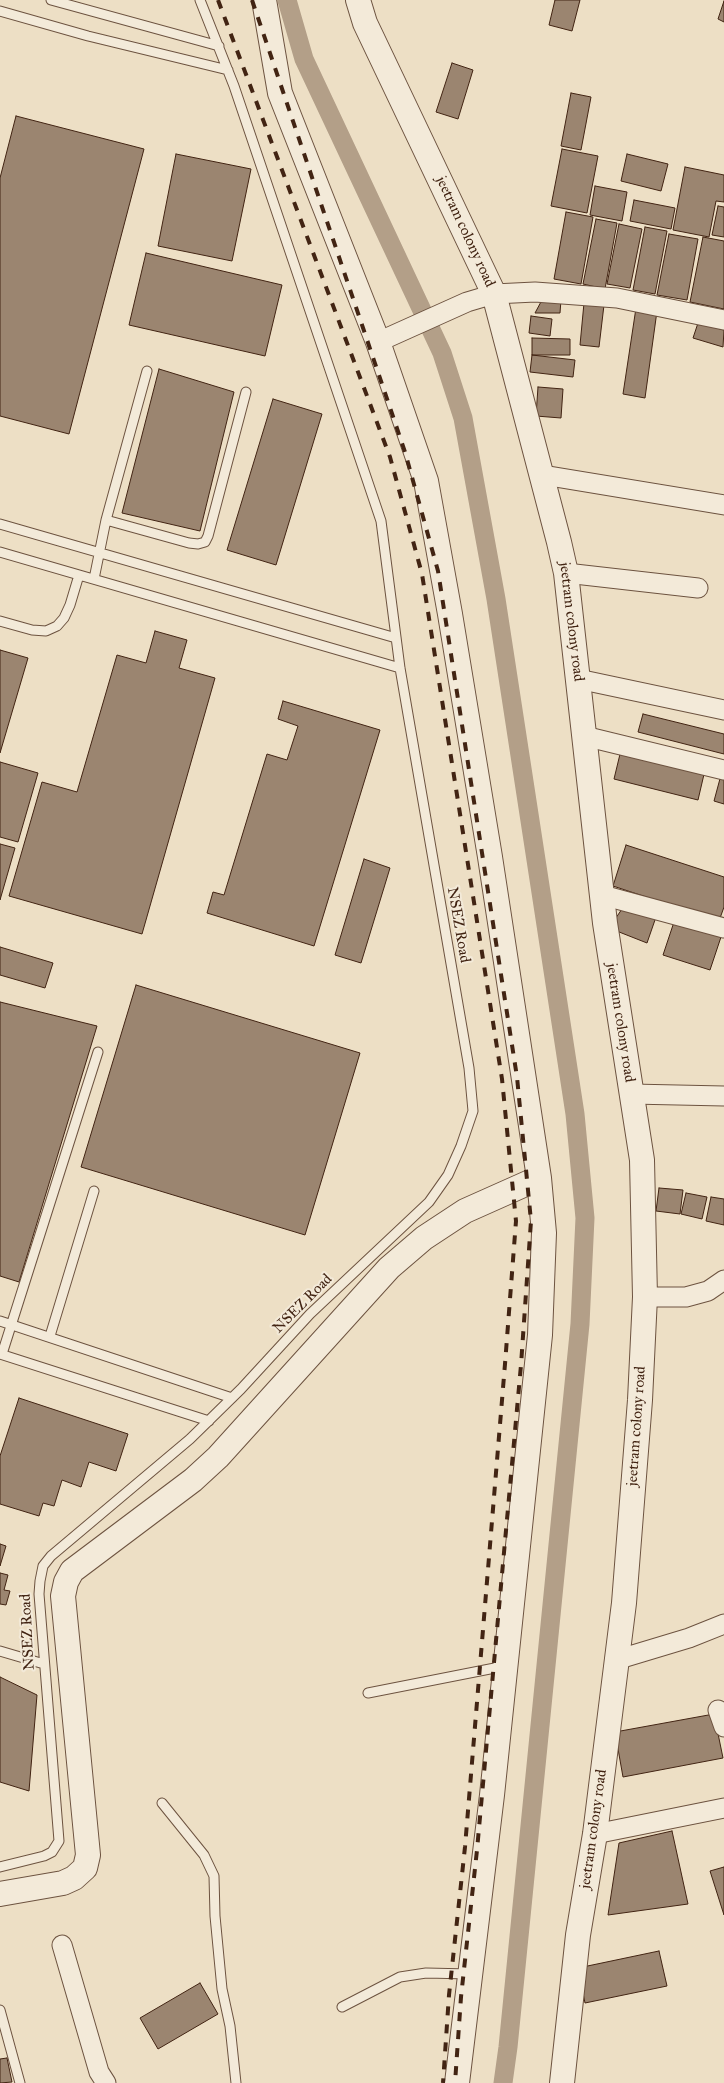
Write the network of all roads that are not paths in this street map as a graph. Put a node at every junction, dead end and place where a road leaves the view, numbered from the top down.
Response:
1 (51, 0) edge
2 (200, 0) edge
3 (264, 0) edge
4 (358, 0) edge
5 (0, 11) edge
6 (219, 46) junction
7 (228, 70) junction
8 (494, 294) junction
9 (724, 320) edge
10 (384, 339) junction
11 (147, 371) dead end
12 (246, 392) dead end
13 (543, 475) junction
14 (724, 505) edge
15 (106, 520) junction
16 (0, 524) edge
17 (0, 552) edge
18 (98, 553) junction
19 (566, 574) junction
20 (79, 575) junction
21 (94, 579) junction
22 (698, 588) dead end
23 (0, 621) edge
24 (396, 638) junction
25 (400, 668) junction
26 (578, 678) junction
27 (724, 710) edge
28 (584, 736) junction
29 (724, 770) edge
30 (602, 895) junction
31 (724, 928) edge
32 (98, 1052) dead end
33 (631, 1094) junction
34 (724, 1096) edge
35 (539, 1178) junction
36 (94, 1191) dead end
37 (724, 1280) edge
38 (645, 1297) junction
39 (0, 1321) edge
40 (11, 1325) junction
41 (50, 1336) junction
42 (1, 1354) edge
43 (232, 1398) junction
44 (209, 1421) junction
45 (724, 1624) edge
46 (0, 1651) edge
47 (616, 1660) junction
48 (44, 1664) junction
49 (505, 1666) junction
50 (368, 1693) dead end
51 (162, 1803) dead end
52 (724, 1808) edge
53 (595, 1834) junction
54 (0, 1867) edge
55 (0, 1894) edge
56 (62, 1945) dead end
57 (470, 1974) junction
58 (342, 2006) dead end
59 (0, 2010) edge
60 (20, 2083) edge
61 (106, 2083) edge
62 (236, 2083) edge
63 (457, 2083) edge
64 (562, 2083) edge

1 - 6 lane
2 - 6 lane, NSEZ Road
3 - 10 street
4 - 8 street, jeetram colony road
5 - 7 lane
6 - 7 lane, NSEZ Road
7 - 24 lane, NSEZ Road
8 - 9 street
8 - 10 street
8 - 13 street, jeetram colony road
10 - 35 street
11 - 15 lane
12 - 15 lane
13 - 14 street
13 - 19 street, jeetram colony road
15 - 18 lane
16 - 18 lane
17 - 20 lane
18 - 21 lane
18 - 24 lane
19 - 22 street
19 - 26 street, jeetram colony road
20 - 21 lane
20 - 23 lane
21 - 25 lane
24 - 25 lane, NSEZ Road
25 - 43 lane, NSEZ Road
26 - 27 street
26 - 28 street, jeetram colony road
28 - 29 street
28 - 30 street, jeetram colony road
30 - 31 street
30 - 33 street, jeetram colony road
32 - 40 lane
33 - 34 street
33 - 38 street, jeetram colony road
35 - 49 street
35 - 55 street
36 - 41 lane
37 - 38 street
38 - 47 street, jeetram colony road
39 - 40 lane
40 - 41 lane
40 - 42 lane
41 - 43 lane
42 - 44 lane
43 - 44 lane, NSEZ Road
44 - 48 lane, NSEZ Road
45 - 47 street
46 - 48 lane
47 - 53 street, jeetram colony road
48 - 54 lane, NSEZ Road
49 - 50 lane
49 - 57 street
51 - 62 lane
52 - 53 street
53 - 64 street, jeetram colony road
56 - 61 street
57 - 58 lane
57 - 63 street
59 - 60 lane

